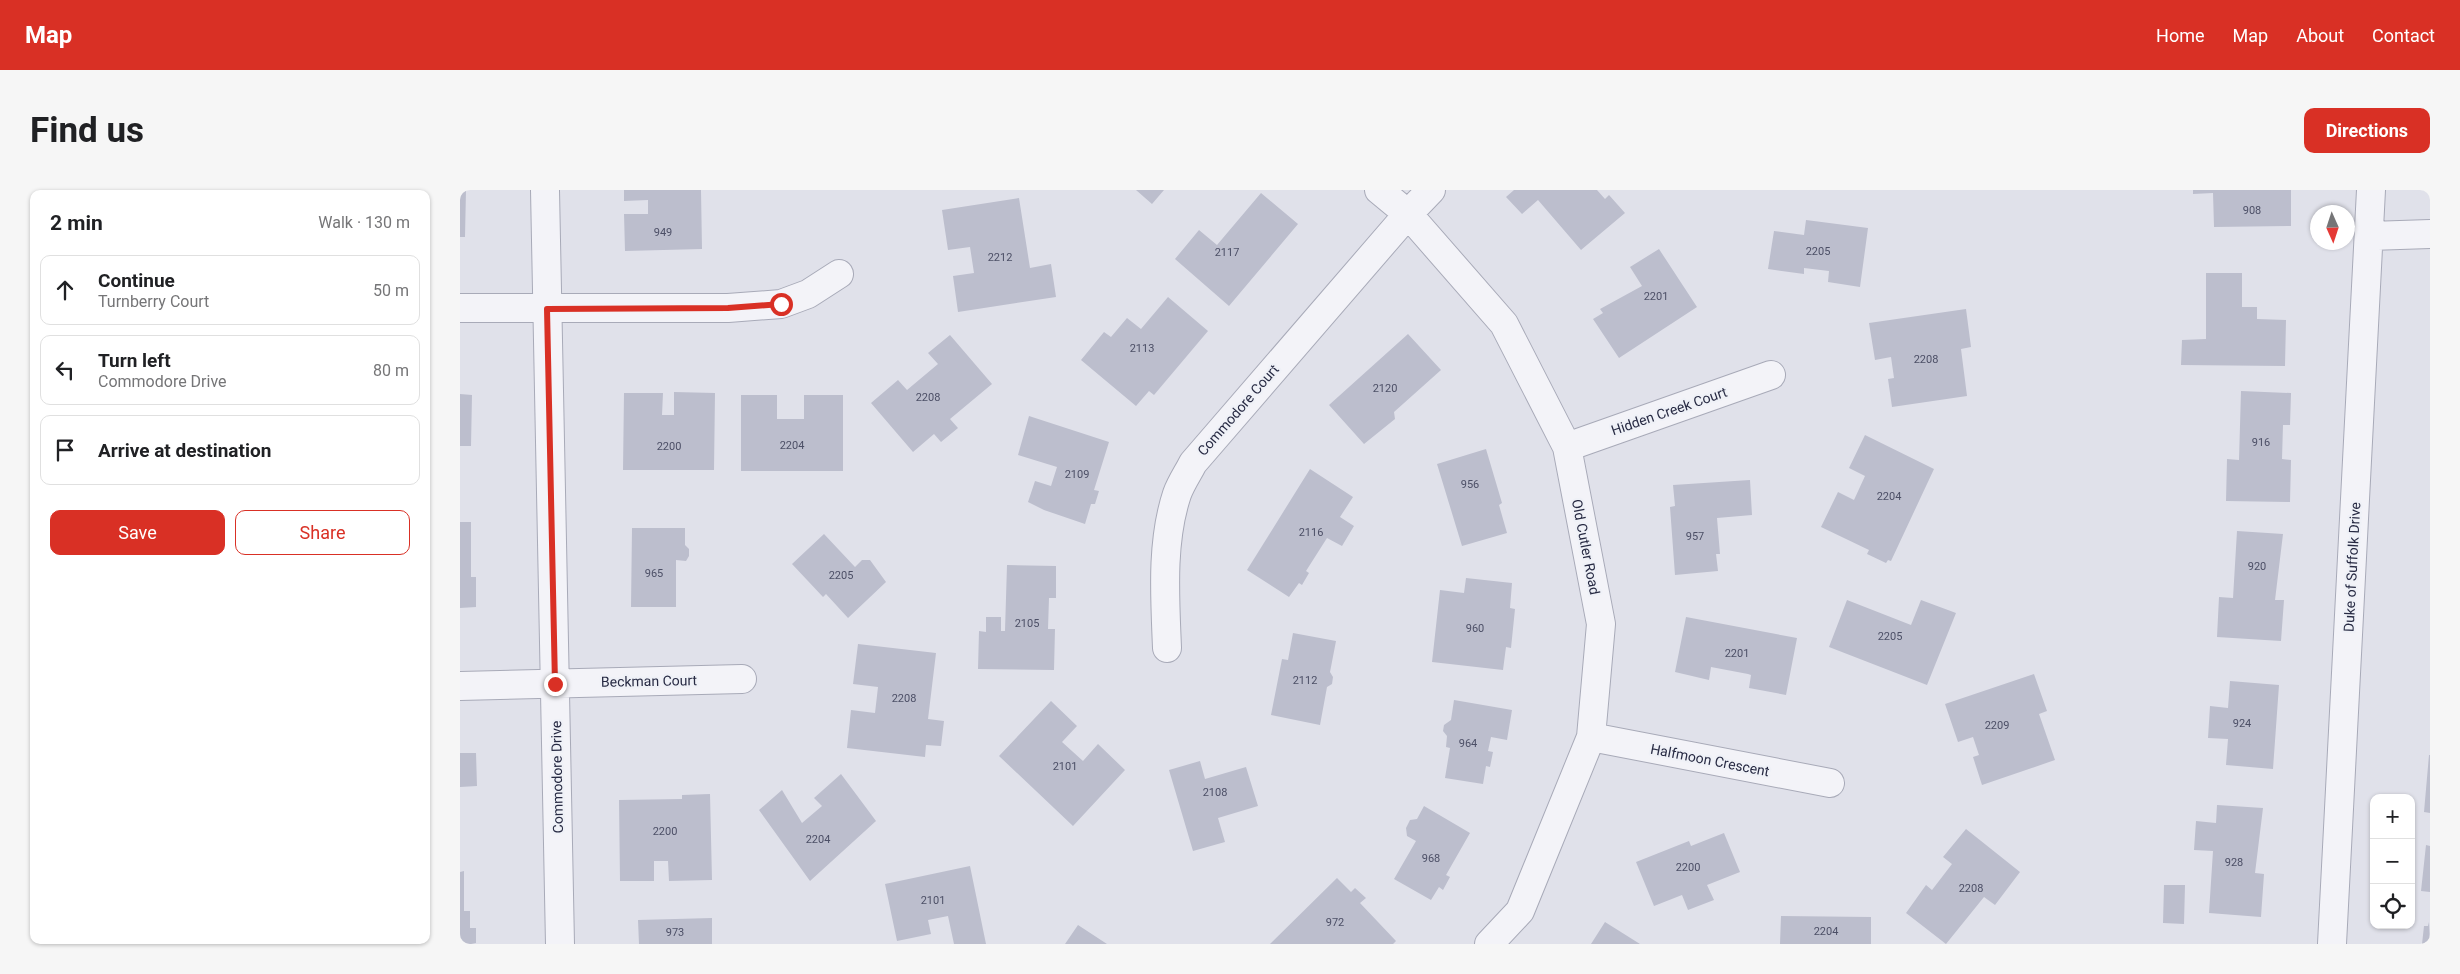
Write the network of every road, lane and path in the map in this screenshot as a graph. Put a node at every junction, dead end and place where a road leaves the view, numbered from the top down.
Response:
1 (545, 190) edge
2 (1379, 190) edge
3 (1431, 190) edge
4 (2371, 190) edge
5 (1408, 214) junction
6 (2430, 234) edge
7 (2370, 236) junction
8 (839, 274) dead end
9 (460, 308) edge
10 (547, 309) junction
11 (1771, 375) dead end
12 (1567, 447) junction
13 (1167, 648) dead end
14 (742, 679) dead end
15 (555, 684) junction
16 (460, 686) edge
17 (1591, 737) junction
18 (1830, 783) dead end
19 (560, 944) edge
20 (1489, 944) edge
21 (2332, 944) edge

1 - 10 street, Commodore Drive
2 - 5 street, Old Cutler Road
3 - 5 street
4 - 7 street, Duke of Suffolk Drive
5 - 12 street, Old Cutler Road
5 - 13 street, Commodore Court
6 - 7 street
7 - 21 street, Duke of Suffolk Drive
8 - 10 street
9 - 10 street
10 - 15 street, Commodore Drive
11 - 12 street, Hidden Creek Court
12 - 17 street, Old Cutler Road
14 - 15 street, Beckman Court
15 - 16 street, Beckman Court
15 - 19 street, Commodore Drive
17 - 18 street, Halfmoon Crescent
17 - 20 street, Old Cutler Road

